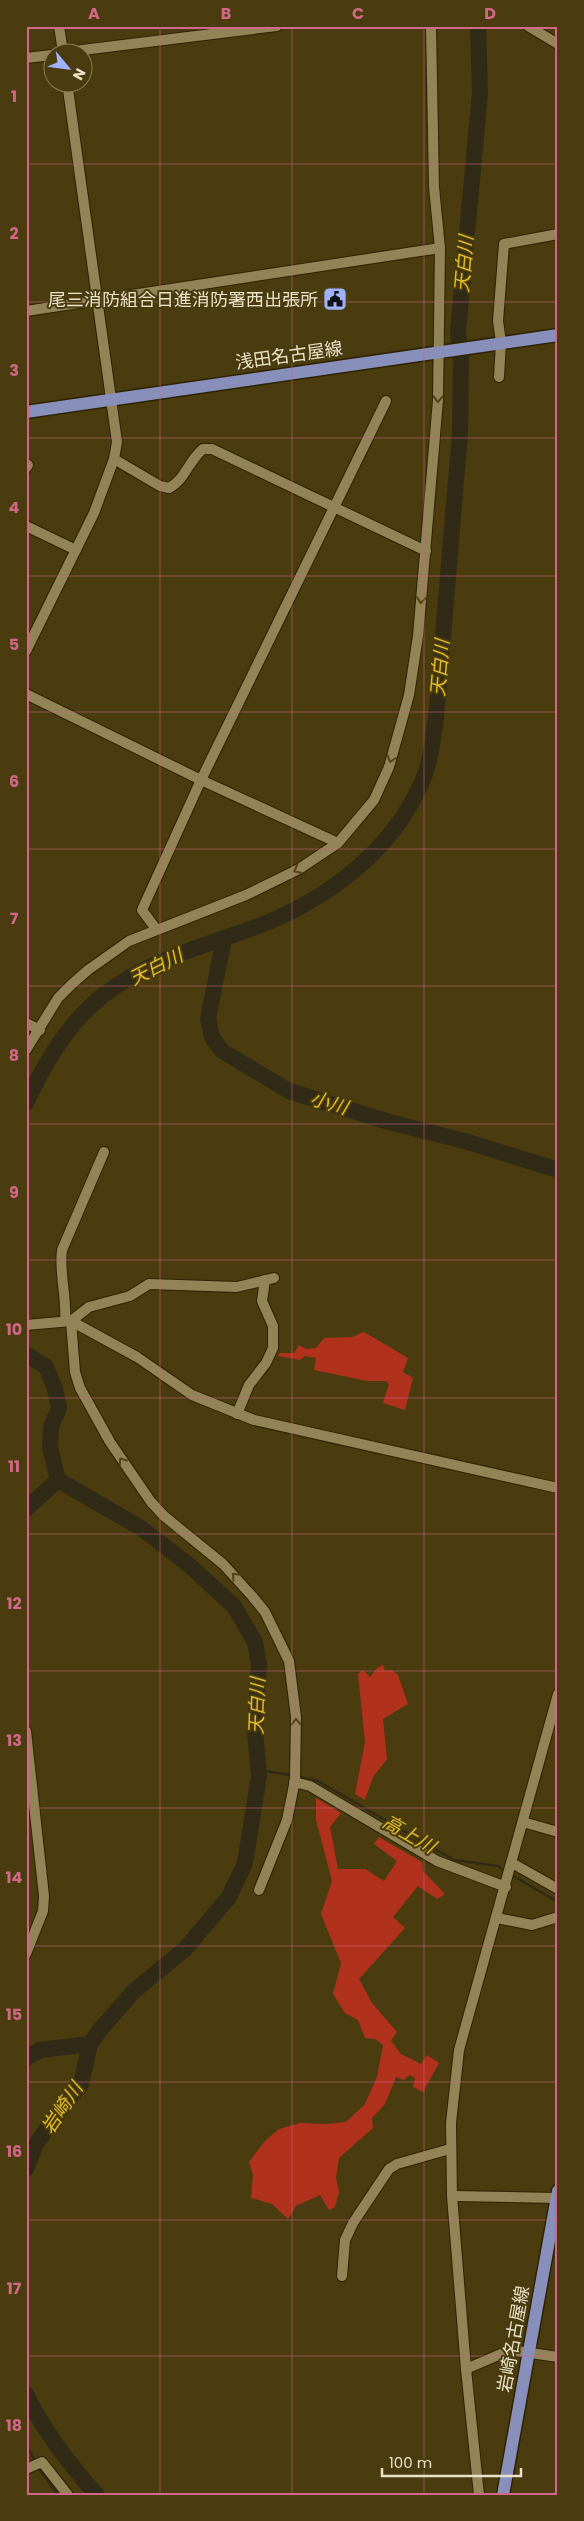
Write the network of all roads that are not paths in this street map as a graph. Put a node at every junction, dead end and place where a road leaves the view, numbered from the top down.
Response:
1 (59, 26) edge
2 (277, 26) edge
3 (431, 26) edge
4 (528, 26) edge
5 (231, 29) edge
6 (63, 42) edge
7 (558, 44) edge
8 (92, 48) edge
9 (42, 56) edge
10 (26, 58) edge
11 (68, 92) edge
12 (558, 234) edge
13 (440, 248) junction
14 (96, 299) junction
15 (26, 311) edge
16 (558, 335) edge
17 (501, 342) junction
18 (438, 351) junction
19 (499, 377) dead end
20 (111, 399) junction
21 (386, 401) dead end
22 (26, 412) edge
23 (114, 459) junction
24 (26, 464) edge
25 (26, 468) edge
26 (334, 510) junction
27 (26, 526) edge
28 (76, 550) junction
29 (426, 551) junction
30 (26, 651) edge
31 (26, 694) edge
32 (202, 780) junction
33 (338, 843) junction
34 (156, 929) junction
35 (26, 1023) edge
36 (40, 1030) junction
37 (26, 1050) edge
38 (104, 1152) dead end
39 (68, 1321) junction
40 (26, 1325) edge
41 (237, 1414) junction
42 (558, 1488) edge
43 (558, 1694) edge
44 (26, 1730) edge
45 (295, 1777) junction
46 (31, 1822) edge
47 (523, 1822) junction
48 (558, 1832) edge
49 (509, 1874) junction
50 (558, 1889) edge
51 (259, 1890) dead end
52 (558, 1917) edge
53 (497, 1918) junction
54 (26, 1954) edge
55 (450, 2149) junction
56 (557, 2194) edge
57 (452, 2196) junction
58 (342, 2276) dead end
59 (528, 2352) junction
60 (558, 2356) edge
61 (466, 2369) junction
62 (26, 2469) edge
63 (68, 2495) edge
64 (479, 2495) edge
65 (503, 2495) edge

1 - 6 street
2 - 5 street
3 - 13 street
4 - 7 street
5 - 8 street
9 - 10 street
11 - 14 street
12 - 17 street
13 - 14 street
13 - 18 street
14 - 15 street
14 - 20 street
16 - 17 main road, 浅田名古屋線
17 - 18 main road, 浅田名古屋線
17 - 19 street
18 - 20 main road, 浅田名古屋線
18 -> 29 street
20 - 22 main road, 浅田名古屋線
20 - 23 street
21 - 26 street
23 - 26 street
23 - 28 street
24 - 25 street
26 - 29 street
26 - 32 street
27 - 28 street
28 - 30 street
29 -> 33 street
31 - 32 street
32 - 33 street
32 - 34 street
33 -> 34 street
34 - 36 street
35 - 36 street
36 - 37 street
38 - 39 street
39 - 40 street
39 - 41 street
39 - 41 street
45 -> 39 street
41 - 42 street
43 - 47 street
44 - 46 street
45 - 49 street
45 - 51 street
46 - 54 street
47 - 48 street
47 - 49 street
49 - 50 street
49 - 53 street
52 - 53 street
53 - 55 street
55 - 57 street
55 - 58 street
56 - 57 street
56 - 59 main road, 岩崎名古屋線
57 - 61 street
59 - 60 street
59 - 61 street
59 - 65 main road, 岩崎名古屋線
61 - 64 street
62 - 63 street

